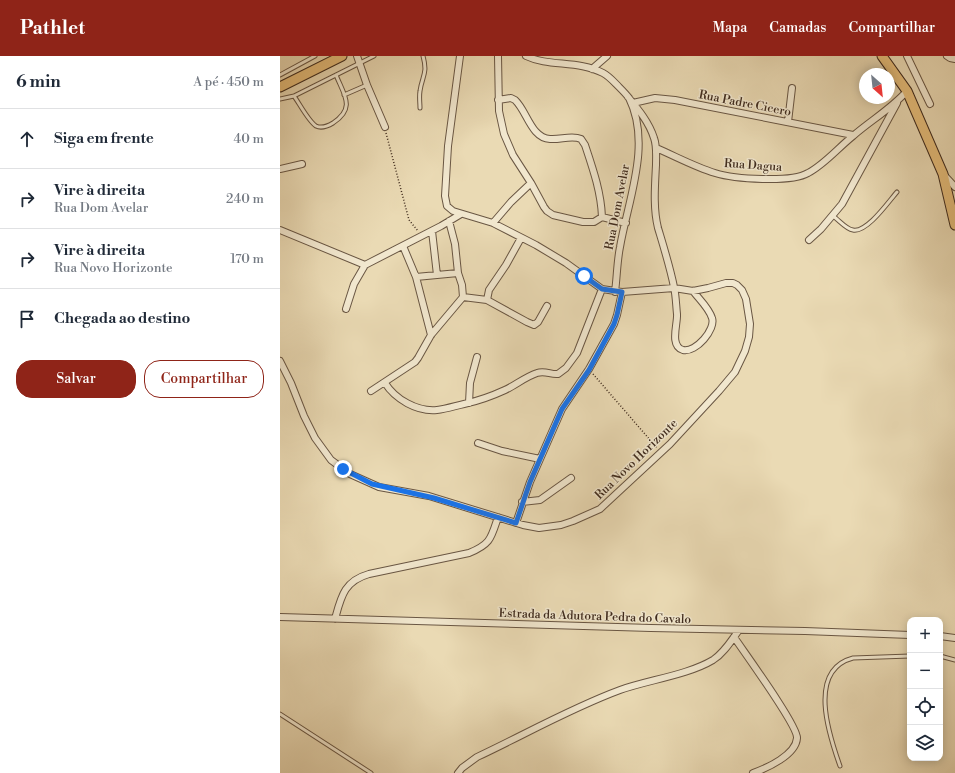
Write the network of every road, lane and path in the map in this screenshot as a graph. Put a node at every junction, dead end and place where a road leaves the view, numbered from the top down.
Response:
1 (316, 56) edge
2 (342, 56) edge
3 (358, 56) edge
4 (374, 56) edge
5 (423, 56) edge
6 (460, 56) edge
7 (498, 56) edge
8 (526, 56) edge
9 (607, 56) edge
10 (882, 56) edge
11 (907, 56) edge
12 (947, 56) edge
13 (955, 59) edge
14 (360, 63) junction
15 (592, 69) junction
16 (280, 75) edge
17 (336, 75) junction
18 (367, 85) junction
19 (280, 87) edge
20 (792, 88) dead end
21 (280, 91) edge
22 (907, 91) junction
23 (344, 95) junction
24 (294, 96) junction
25 (628, 97) junction
26 (282, 98) edge
27 (498, 100) junction
28 (898, 100) junction
29 (633, 103) junction
30 (930, 104) dead end
31 (420, 108) dead end
32 (788, 122) junction
33 (385, 127) joint
34 (853, 135) junction
35 (656, 148) junction
36 (302, 164) dead end
37 (280, 169) edge
38 (943, 174) junction
39 (531, 183) junction
40 (955, 187) edge
41 (897, 192) dead end
42 (461, 214) junction
43 (833, 216) junction
44 (602, 217) junction
45 (955, 219) edge
46 (449, 221) junction
47 (493, 223) junction
48 (626, 223) junction
49 (280, 230) edge
50 (432, 231) junction
51 (421, 236) junction
52 (521, 238) junction
53 (809, 240) dead end
54 (403, 246) junction
55 (365, 265) junction
56 (458, 273) junction
57 (437, 275) junction
58 (416, 278) junction
59 (674, 288) junction
60 (602, 289) junction
61 (693, 290) junction
62 (618, 292) junction
63 (462, 297) junction
64 (487, 300) junction
65 (547, 306) dead end
66 (346, 309) dead end
67 (431, 335) junction
68 (477, 357) dead end
69 (280, 361) edge
70 (589, 370) junction
71 (385, 383) junction
72 (372, 391) dead end
73 (469, 403) junction
74 (478, 443) dead end
75 (661, 453) junction
76 (540, 459) junction
77 (571, 478) dead end
78 (522, 502) junction
79 (498, 517) junction
80 (516, 523) junction
81 (280, 617) edge
82 (335, 619) junction
83 (739, 630) junction
84 (907, 635) edge
85 (943, 636) edge
86 (734, 637) junction
87 (955, 638) edge
88 (907, 656) edge
89 (943, 657) edge
90 (955, 660) edge
91 (280, 714) edge
92 (840, 766) dead end
93 (371, 773) edge
94 (458, 773) edge
95 (753, 773) edge

1 - 16 lane
2 - 19 main road
3 - 14 street
4 - 14 lane
5 - 31 lane
6 - 42 street
7 - 27 street
8 - 15 street, Rua Dom Avelar
9 - 15 street
10 - 22 main road
11 - 30 street
12 - 13 street
14 - 17 lane
14 - 18 street
15 - 25 street, Rua Dom Avelar
17 - 23 lane
17 - 24 lane
18 - 23 lane
18 - 33 street
20 - 32 street
21 - 26 lane
22 - 28 street, Rua Dagua
22 - 38 main road
23 - 24 lane
24 - 26 lane
25 - 29 street
25 - 48 street, Rua Dom Avelar
27 - 39 street
27 - 44 street
28 - 34 street, Rua Dagua
28 - 43 street, Rua Dagua
29 - 32 street, Rua Padre Cicero
29 - 35 street
32 - 34 street, Rua Padre Cicero
33 - 51 path
34 - 35 street, Rua Dagua
35 - 59 street
36 - 37 street
38 - 40 street
38 - 45 main road
39 - 44 street
39 - 47 street
41 - 43 lane
42 - 46 street
42 - 47 street
43 - 53 street, Rua Dagua
44 - 48 street
46 - 50 street
46 - 56 street
47 - 52 street
48 - 62 street, Rua Dom Avelar
49 - 55 street
50 - 51 street
50 - 57 street
51 - 54 street
52 - 60 street
52 - 64 street
54 - 55 street
54 - 58 street
55 - 66 street
56 - 57 street
56 - 63 street
57 - 58 street
58 - 67 street
59 - 61 street
59 - 61 street
59 - 62 street
60 - 62 street
60 - 73 street
61 - 75 street, Rua Novo Horizonte
62 - 70 street, Rua Dom Avelar
63 - 64 street
63 - 67 street
64 - 65 street
67 - 71 street
68 - 73 street
69 - 79 street, Rua Novo Horizonte
70 - 75 path
70 - 76 street, Rua Dom Avelar
71 - 72 street
71 - 73 street
74 - 76 street
75 - 80 street, Rua Novo Horizonte
76 - 78 street, Rua Dom Avelar
77 - 78 street
78 - 80 street, Rua Dom Avelar
79 - 80 street, Rua Novo Horizonte
79 - 82 street
81 - 82 street, Estrada da Adutora Pedra do Cavalo
82 - 83 street, Estrada da Adutora Pedra do Cavalo
83 - 84 street, Estrada da Adutora Pedra do Cavalo
83 - 86 street
85 - 87 street
86 - 94 street
86 - 95 street
88 - 92 lane
89 - 90 lane
91 - 93 lane

